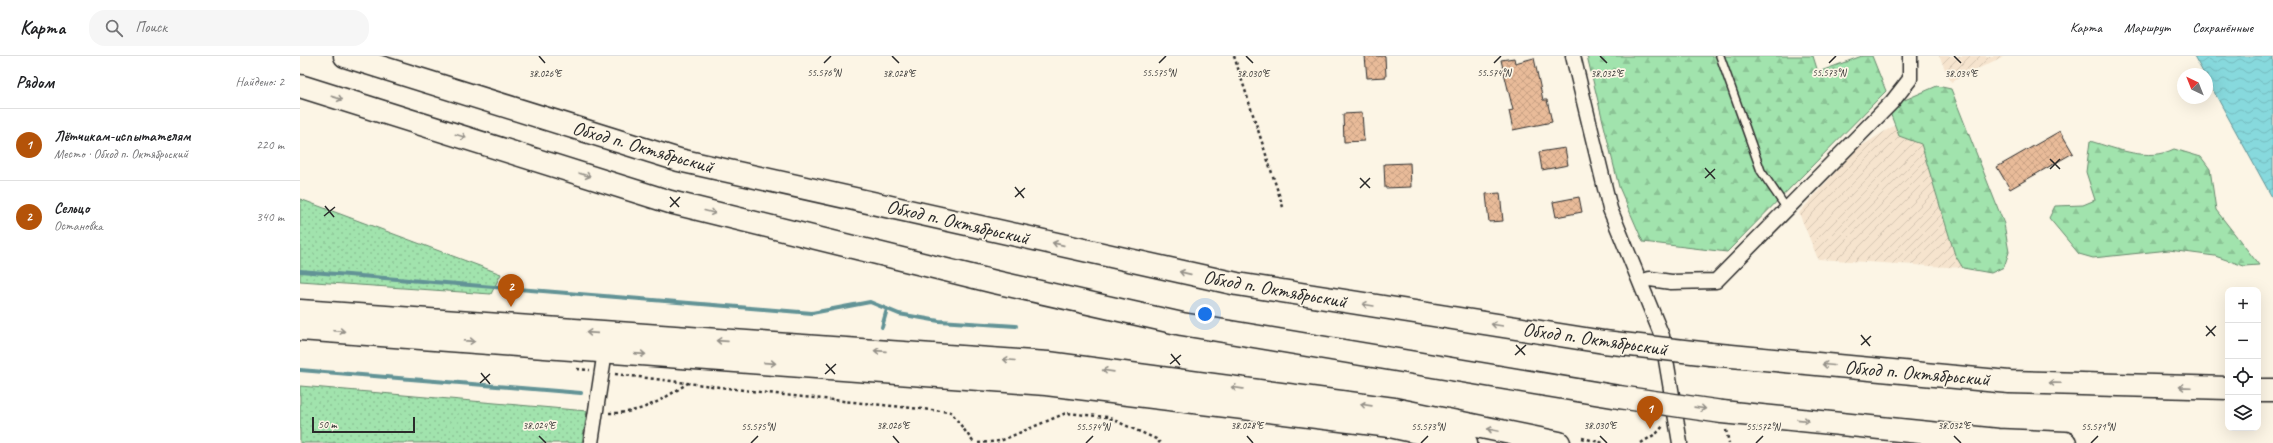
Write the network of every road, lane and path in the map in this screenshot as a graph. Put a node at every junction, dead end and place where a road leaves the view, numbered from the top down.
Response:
1 (345, 56) edge
2 (1234, 56) edge
3 (1573, 56) edge
4 (1720, 56) edge
5 (1910, 56) edge
6 (300, 86) edge
7 (1283, 207) dead end
8 (1787, 209) junction
9 (1640, 282) junction
10 (300, 311) edge
11 (300, 328) edge
12 (604, 362) junction
13 (574, 368) dead end
14 (688, 383) junction
15 (2225, 388) edge
16 (2261, 390) edge
17 (2273, 390) edge
18 (1675, 410) junction
19 (596, 413) junction
20 (1582, 438) dead end
21 (591, 443) edge
22 (974, 443) edge
23 (978, 443) edge
24 (1160, 443) edge
25 (1466, 443) edge
26 (1559, 443) edge
27 (1604, 443) edge
28 (1641, 443) edge
29 (1680, 443) edge
30 (2065, 443) edge

15 -> 1 main road, Обход п. Октябрьский, bridge
2 - 7 path
3 - 9 street
4 - 8 lane
5 - 8 street
6 -> 30 main road, bridge
8 - 9 street
9 - 18 street
26 -> 10 main road
11 -> 12 main road
12 - 13 path
12 - 14 path
12 - 19 street
12 -> 25 main road
14 - 19 path
14 - 22 path
16 - 17 main road
18 - 28 path
18 - 29 street
19 - 21 street
20 - 27 path
23 - 24 path

